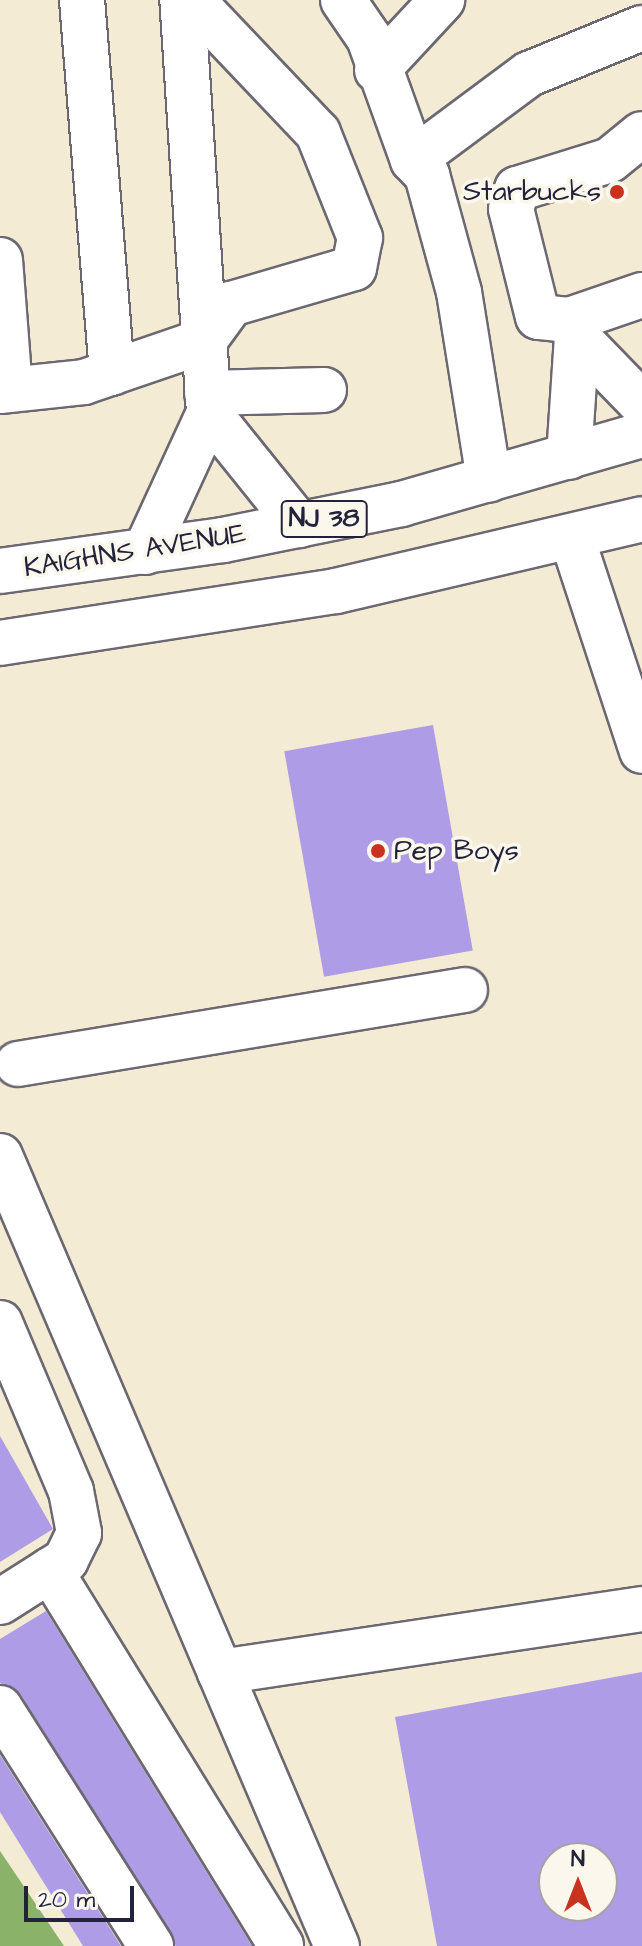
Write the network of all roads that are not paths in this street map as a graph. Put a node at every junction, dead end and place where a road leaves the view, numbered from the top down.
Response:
1 (82, 0) edge
2 (182, 0) edge
3 (192, 0) edge
4 (343, 0) edge
5 (442, 0) edge
6 (642, 28) edge
7 (377, 70) junction
8 (642, 134) edge
9 (413, 160) junction
10 (0, 260) edge
11 (642, 295) edge
12 (573, 328) junction
13 (204, 341) junction
14 (112, 373) junction
15 (5, 390) edge
16 (324, 390) dead end
17 (208, 403) junction
18 (642, 404) edge
19 (642, 435) edge
20 (569, 457) junction
21 (489, 480) junction
22 (642, 519) edge
23 (299, 525) junction
24 (572, 538) junction
25 (145, 552) junction
26 (0, 571) edge
27 (624, 634) edge
28 (0, 643) edge
29 (640, 738) edge
30 (465, 990) dead end
31 (18, 1064) dead end
32 (0, 1156) edge
33 (0, 1323) edge
34 (50, 1570) junction
35 (0, 1602) edge
36 (642, 1609) edge
37 (220, 1672) junction
38 (0, 1708) edge
39 (151, 1946) edge
40 (281, 1946) edge
41 (337, 1946) edge

1 - 14 main road
2 - 13 main road
3 - 13 main road
4 - 7 main road
5 - 7 main road
6 - 9 main road
7 - 9 main road
8 - 12 main road
9 - 21 main road
10 - 15 main road
11 - 12 main road
12 - 18 main road
12 - 20 main road
13 - 14 main road
13 - 17 main road
14 - 15 main road
16 - 17 main road
17 - 23 main road
17 - 25 main road
19 - 20 main road, KAIGHNS AVENUE / NJ 38
20 - 21 main road, KAIGHNS AVENUE / NJ 38
21 - 23 main road, KAIGHNS AVENUE / NJ 38
22 - 24 main road
23 - 25 main road, KAIGHNS AVENUE / NJ 38
24 - 27 main road
24 - 28 main road
25 - 26 main road, KAIGHNS AVENUE / NJ 38
27 - 29 main road
30 - 31 main road
32 - 37 main road
33 - 34 main road
34 - 35 main road
34 - 40 main road
36 - 37 main road
37 - 41 main road
38 - 39 main road

